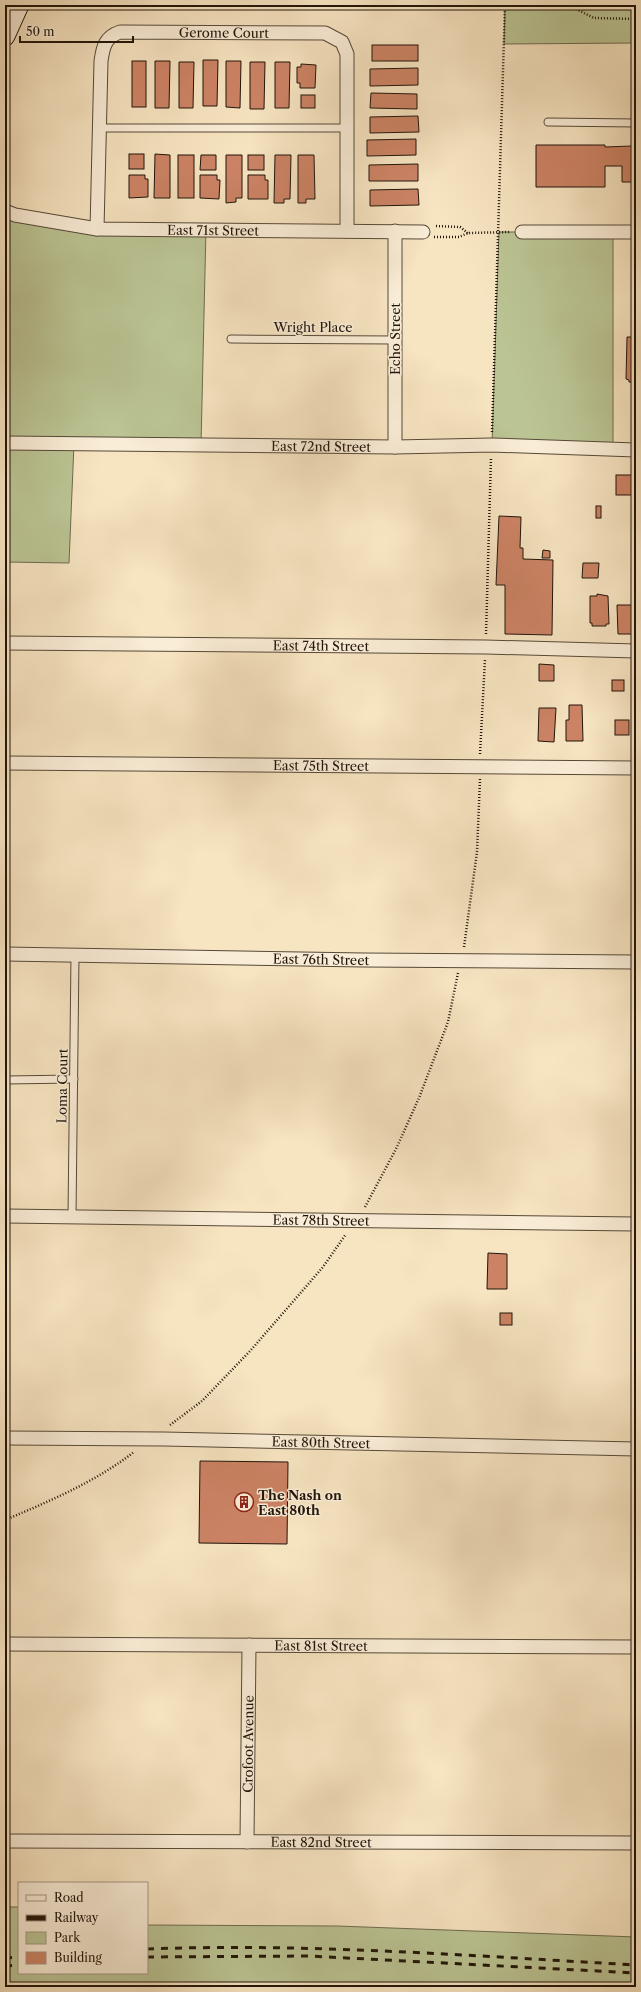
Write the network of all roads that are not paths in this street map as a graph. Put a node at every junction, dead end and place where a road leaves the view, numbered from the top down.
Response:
1 (19, 5) edge
2 (5, 36) edge
3 (548, 122) dead end
4 (636, 124) edge
5 (100, 128) junction
6 (347, 128) junction
7 (5, 211) edge
8 (97, 229) junction
9 (347, 231) junction
10 (395, 231) junction
11 (423, 232) road end
12 (522, 232) road end
13 (636, 232) edge
14 (231, 339) dead end
15 (395, 340) junction
16 (5, 443) edge
17 (395, 447) junction
18 (636, 450) edge
19 (5, 643) edge
20 (636, 651) edge
21 (5, 763) edge
22 (636, 768) edge
23 (5, 954) edge
24 (75, 955) junction
25 (636, 962) edge
26 (74, 1079) junction
27 (5, 1080) edge
28 (5, 1216) edge
29 (72, 1217) junction
30 (636, 1224) edge
31 (5, 1438) edge
32 (636, 1449) edge
33 (5, 1644) edge
34 (249, 1645) junction
35 (636, 1647) edge
36 (5, 1841) edge
37 (247, 1842) junction
38 (636, 1843) edge

1 - 2 street
3 - 4 lane
5 - 6 lane
5 - 6 street, Gerome Court
5 - 8 street, Gerome Court
6 - 9 street, Gerome Court
7 - 8 street, East 71st Street
8 - 9 street, East 71st Street
9 - 10 street, East 71st Street
10 - 11 street, East 71st Street
10 - 15 street, Echo Street
12 - 13 street
14 - 15 lane, Wright Place
15 - 17 street, Echo Street
16 - 17 street, East 72nd Street
17 - 18 street, East 72nd Street
19 - 20 street, East 74th Street
21 - 22 street, East 75th Street
23 - 24 street, East 76th Street
24 - 25 street, East 76th Street
24 - 26 lane, Loma Court
26 - 27 lane
26 - 29 lane, Loma Court
28 - 29 street, East 78th Street
29 - 30 street, East 78th Street
31 - 32 street, East 80th Street
33 - 34 street, East 81st Street
34 - 35 street, East 81st Street
34 - 37 street, Crofoot Avenue
36 - 37 street, East 82nd Street
37 - 38 street, East 82nd Street

